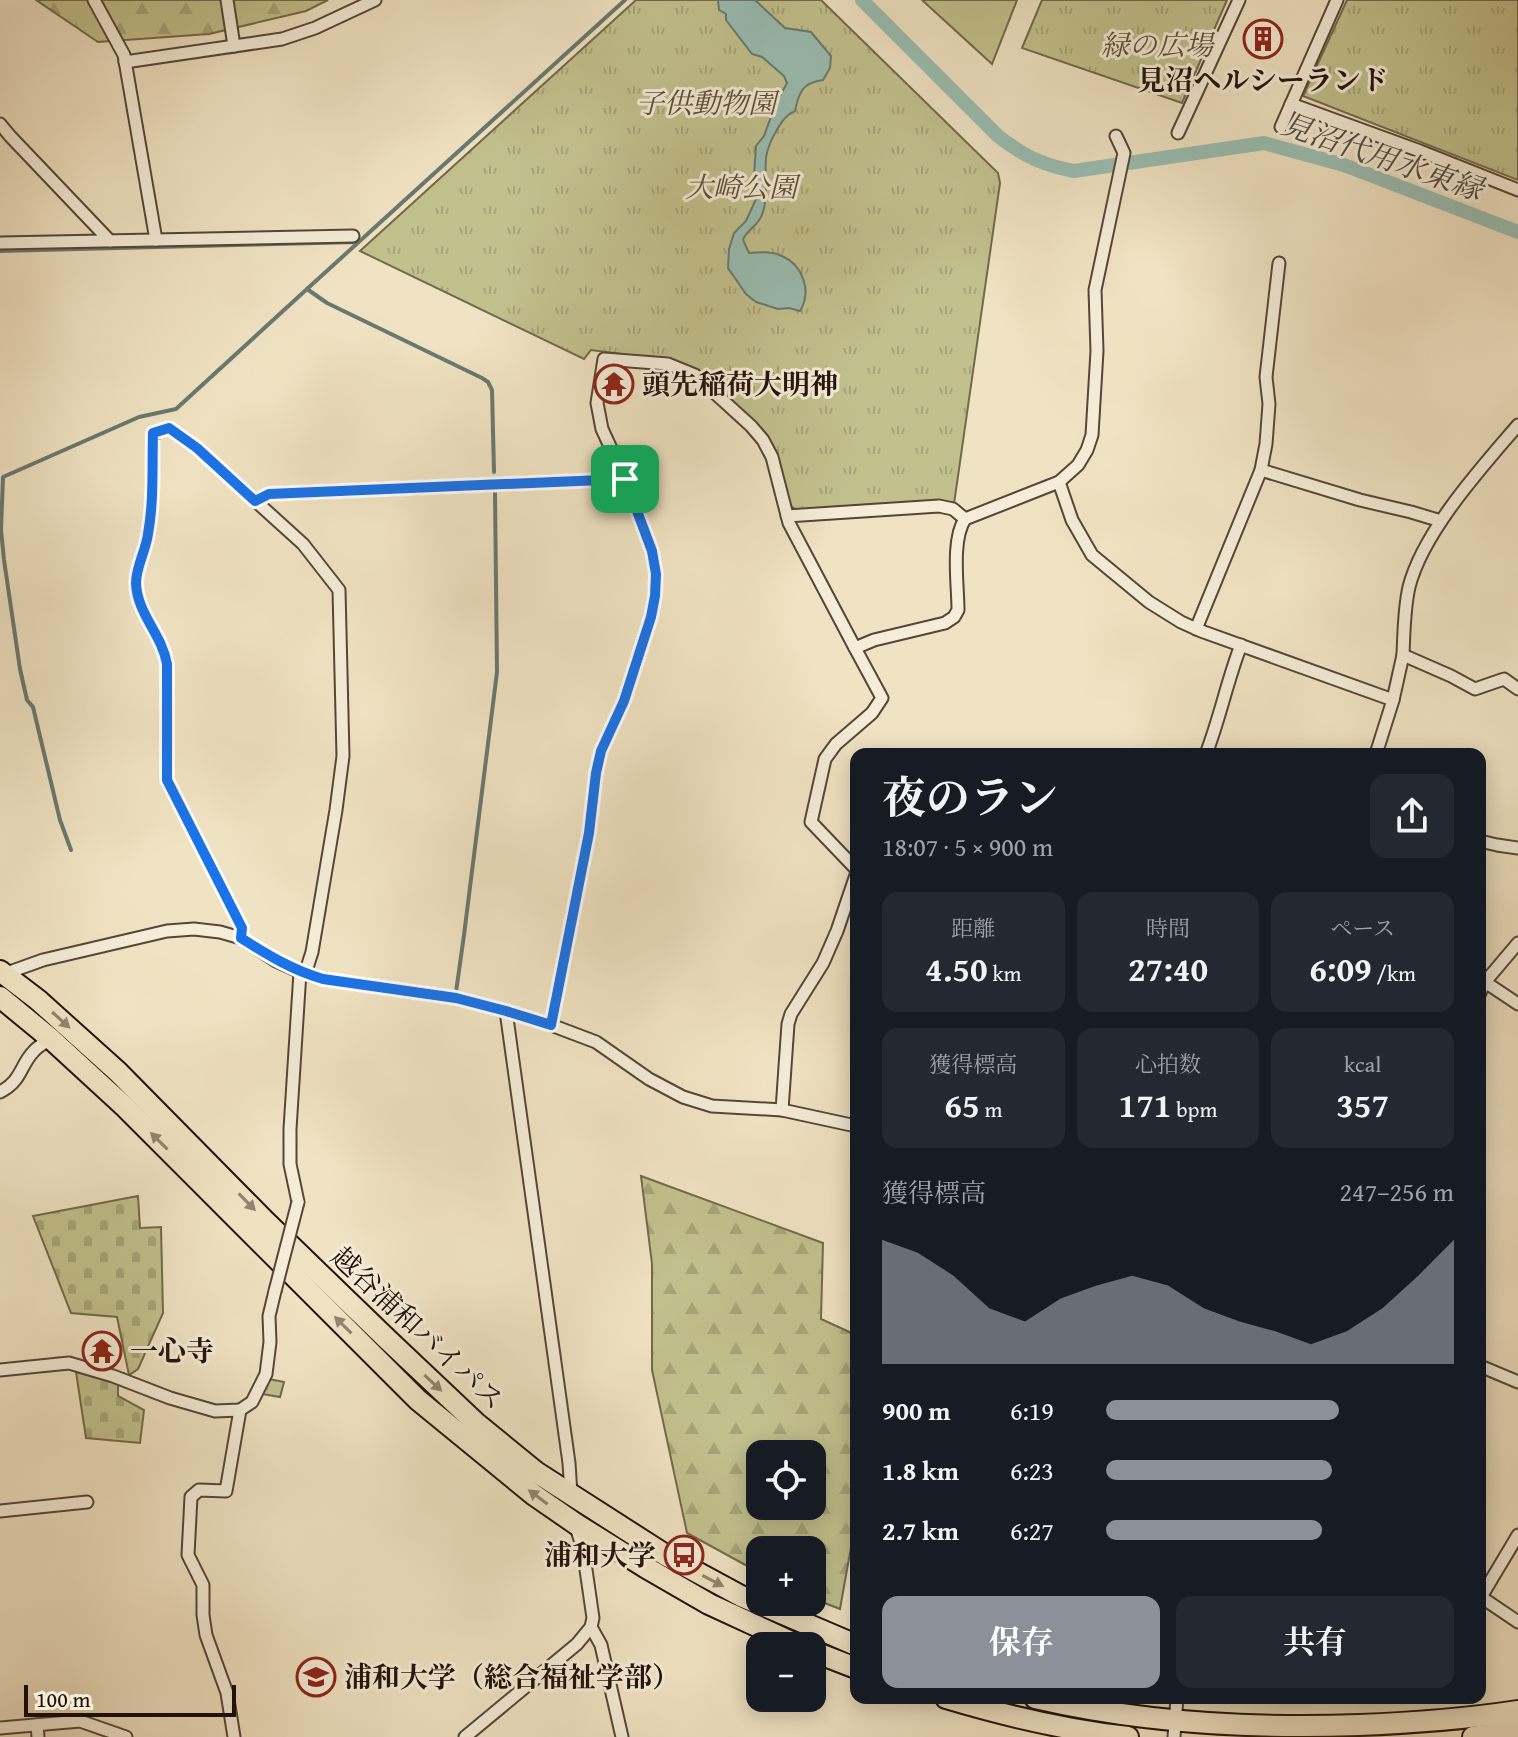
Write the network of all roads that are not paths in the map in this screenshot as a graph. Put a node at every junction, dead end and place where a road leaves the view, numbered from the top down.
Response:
1 (94, 0) edge
2 (227, 0) edge
3 (375, 0) edge
4 (1239, 0) edge
5 (1337, 0) edge
6 (234, 46) junction
7 (125, 62) junction
8 (1291, 104) junction
9 (0, 124) edge
10 (1281, 127) dead end
11 (1178, 133) dead end
12 (1116, 136) dead end
13 (1518, 190) edge
14 (353, 236) dead end
15 (156, 240) junction
16 (110, 241) junction
17 (0, 243) edge
18 (1279, 263) dead end
19 (1518, 425) edge
20 (1261, 470) junction
21 (625, 479) junction
22 (1059, 482) junction
23 (255, 501) junction
24 (787, 516) junction
25 (965, 519) junction
26 (1441, 521) junction
27 (1196, 629) junction
28 (1241, 645) junction
29 (855, 648) junction
30 (1403, 655) junction
31 (1518, 689) edge
32 (1393, 700) junction
33 (1208, 748) edge
34 (1378, 748) edge
35 (1486, 842) edge
36 (1518, 848) edge
37 (850, 865) edge
38 (850, 891) edge
39 (241, 938) junction
40 (1518, 943) edge
41 (1, 973) edge
42 (303, 973) junction
43 (1486, 983) edge
44 (1486, 988) edge
45 (0, 997) edge
46 (1518, 1004) edge
47 (506, 1011) junction
48 (551, 1025) junction
49 (51, 1039) junction
50 (0, 1092) edge
51 (782, 1110) junction
52 (850, 1125) edge
53 (1486, 1369) edge
54 (0, 1370) edge
55 (1518, 1382) edge
56 (240, 1410) junction
57 (571, 1494) junction
58 (87, 1502) dead end
59 (0, 1511) edge
60 (576, 1524) junction
61 (1518, 1535) edge
62 (1486, 1589) edge
63 (1486, 1601) edge
64 (1518, 1622) edge
65 (591, 1627) junction
66 (770, 1632) edge
67 (850, 1642) edge
68 (826, 1656) edge
69 (850, 1666) edge
70 (969, 1704) edge
71 (1060, 1704) edge
72 (1176, 1704) edge
73 (1518, 1711) edge
74 (0, 1728) edge
75 (1174, 1730) edge
76 (1518, 1730) edge
77 (37, 1731) edge
78 (126, 1737) edge
79 (234, 1737) edge
80 (465, 1737) edge
81 (622, 1737) edge
82 (1128, 1737) edge
83 (1473, 1737) edge

1 - 7 street
2 - 6 street
3 - 6 street
4 - 11 street
5 - 8 street
6 - 7 street
7 - 15 street
8 - 10 street
8 - 13 street
9 - 16 street
12 - 22 street
14 - 15 street
15 - 16 street
16 - 17 street
18 - 20 street
19 - 26 street
20 - 26 street
20 - 27 street
21 - 23 street
21 - 24 street
21 - 48 street
22 - 25 street
22 - 27 street
23 - 39 street
23 - 42 street
24 - 25 street
24 - 29 street
25 - 29 street
26 - 30 street
27 - 28 street
28 - 32 street
28 - 33 street
29 - 37 street
30 - 31 street
30 - 32 street
32 - 34 street
35 - 36 street
38 - 51 street
39 - 41 street
39 - 42 street
40 - 43 street
41 -> 57 highway, 越谷浦和バイパス
42 - 47 street
42 - 56 street, bridge
44 - 46 street
45 - 49 highway, 越谷浦和バイパス
47 - 48 street
47 - 57 street
48 - 51 street
49 - 50 street
60 -> 49 highway, 越谷浦和バイパス
51 - 52 street
53 - 55 street
54 - 56 street
56 - 79 street
57 - 60 street
57 -> 67 highway, 越谷浦和バイパス
58 - 59 street
60 - 65 street
60 - 66 highway, 越谷浦和バイパス
61 - 62 street
63 - 64 street
65 - 80 street
65 - 81 street
68 - 69 highway
70 - 82 highway
71 - 75 highway
72 - 75 street
73 - 75 highway
74 - 77 street
76 - 83 highway
77 - 78 street

